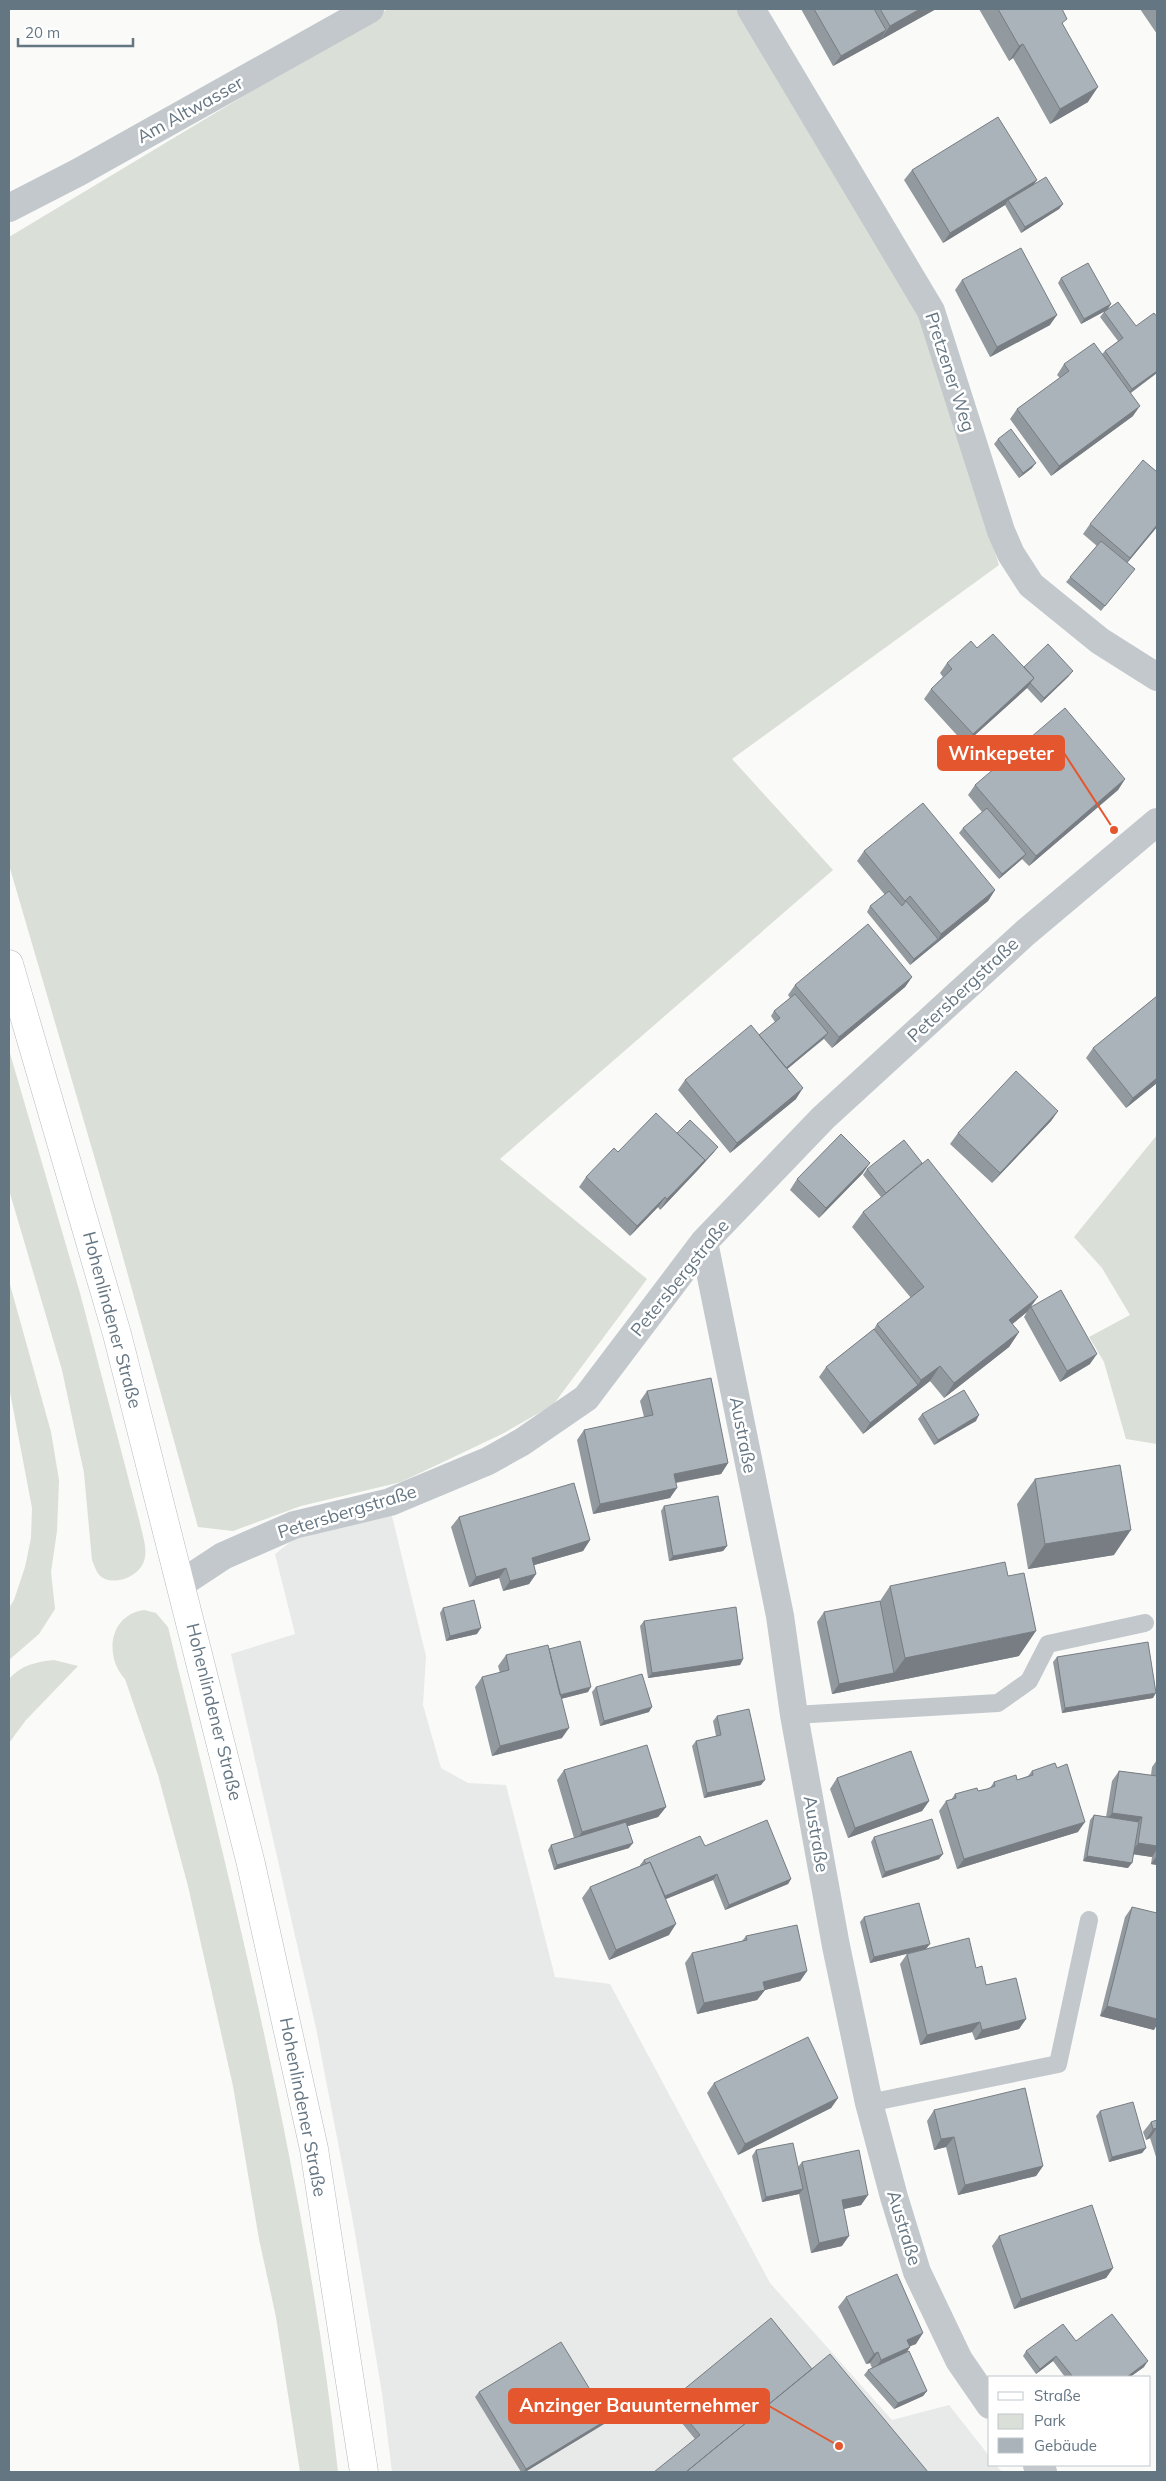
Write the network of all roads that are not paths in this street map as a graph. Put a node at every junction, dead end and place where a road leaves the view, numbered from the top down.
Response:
1 (370, 9) edge
2 (751, 9) edge
3 (9, 208) edge
4 (1157, 677) edge
5 (1157, 822) edge
6 (9, 964) edge
7 (704, 1242) junction
8 (182, 1583) junction
9 (1145, 1623) dead end
10 (794, 1715) junction
11 (1089, 1920) dead end
12 (869, 2103) junction
13 (988, 2402) edge
14 (364, 2472) edge

1 - 3 street, Am Altwasser
2 - 4 street, Pretzener Weg
5 - 7 street, Petersbergstraße
6 - 8 main road, Hohenlindener Straße
7 - 8 street, Petersbergstraße
7 - 10 street, Austraße
8 - 14 main road, Hohenlindener Straße
9 - 10 lane
10 - 12 street, Austraße
11 - 12 lane
12 - 13 street, Austraße

